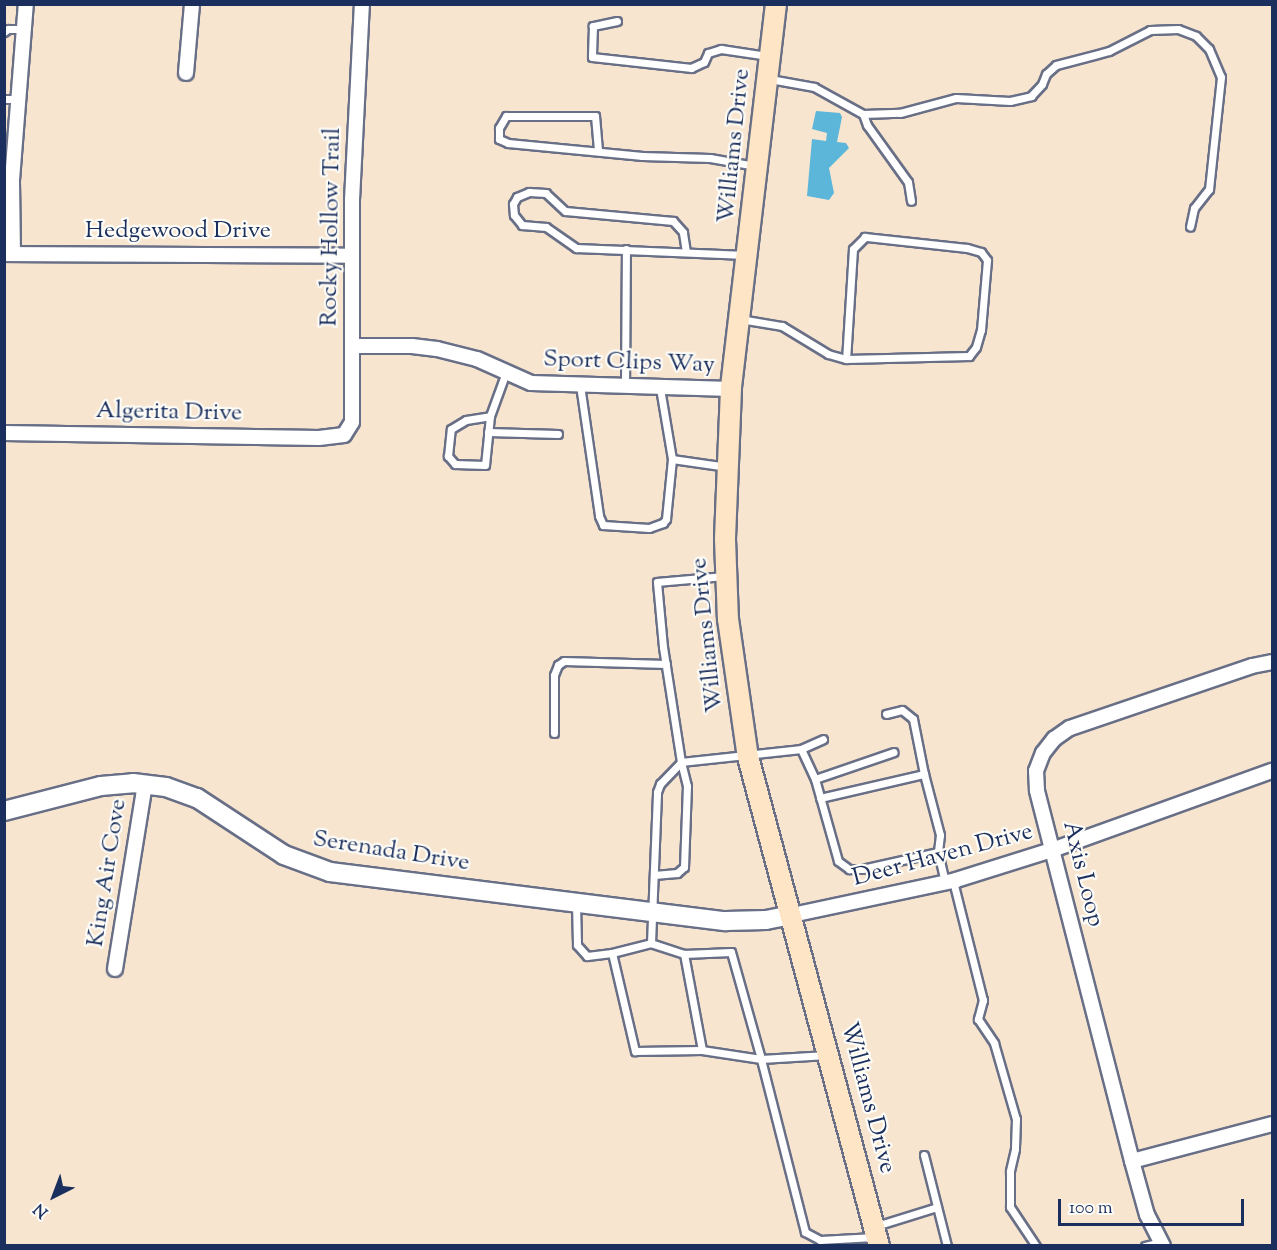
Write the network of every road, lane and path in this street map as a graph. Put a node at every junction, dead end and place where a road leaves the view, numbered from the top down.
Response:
1 (26, 4) edge
2 (192, 4) edge
3 (362, 4) edge
4 (776, 4) edge
5 (617, 21) dead end
6 (24, 29) junction
7 (4, 32) edge
8 (770, 57) junction
9 (186, 73) dead end
10 (768, 78) junction
11 (11, 99) edge
12 (863, 114) junction
13 (598, 150) junction
14 (758, 167) junction
15 (911, 201) dead end
16 (1190, 227) dead end
17 (626, 249) junction
18 (686, 252) junction
19 (9, 254) edge
20 (749, 255) junction
21 (352, 256) junction
22 (740, 319) junction
23 (353, 346) junction
24 (846, 358) junction
25 (506, 372) junction
26 (580, 385) junction
27 (625, 387) junction
28 (660, 388) junction
29 (731, 389) junction
30 (490, 416) junction
31 (488, 432) junction
32 (4, 434) edge
33 (558, 434) dead end
34 (332, 438) joint
35 (672, 459) junction
36 (727, 467) junction
37 (724, 576) junction
38 (1272, 662) edge
39 (666, 664) junction
40 (886, 714) dead end
41 (554, 733) dead end
42 (823, 739) dead end
43 (801, 749) junction
44 (894, 752) dead end
45 (748, 756) junction
46 (681, 762) junction
47 (1272, 771) edge
48 (924, 774) junction
49 (815, 779) junction
50 (145, 784) junction
51 (820, 798) junction
52 (4, 811) edge
53 (1052, 850) junction
54 (938, 852) junction
55 (654, 874) junction
56 (949, 882) junction
57 (576, 903) junction
58 (653, 911) junction
59 (792, 915) junction
60 (651, 943) junction
61 (612, 953) junction
62 (684, 954) junction
63 (115, 969) dead end
64 (702, 1050) junction
65 (829, 1055) junction
66 (761, 1059) junction
67 (1272, 1124) edge
68 (924, 1155) dead end
69 (1132, 1161) junction
70 (937, 1207) junction
71 (877, 1236) edge
72 (1162, 1244) edge
73 (947, 1245) edge
74 (1036, 1245) edge
75 (1145, 1245) edge

1 - 6 street
2 - 9 street
3 - 21 street, Rocky Hollow Trail
4 - 8 main road, Williams Drive
5 - 8 lane
6 - 7 lane
6 - 11 street
8 - 10 main road, Williams Drive
10 - 12 lane
10 - 14 main road, Williams Drive
11 - 19 street
12 - 15 lane
12 - 16 lane
13 - 13 lane
13 - 14 lane
14 - 20 main road, Williams Drive
17 - 18 lane
17 - 18 lane
17 - 27 lane
18 - 20 lane
19 - 21 street, Hedgewood Drive
20 - 22 main road, Williams Drive
21 - 23 street, Rocky Hollow Trail
22 - 24 lane
22 - 29 main road, Williams Drive
23 - 25 street, Sport Clips Way
23 - 34 street, Rocky Hollow Trail
24 - 24 lane
25 - 26 street, Sport Clips Way
25 - 30 lane
26 - 27 street, Sport Clips Way
26 - 35 lane
27 - 28 street, Sport Clips Way
28 - 29 street, Sport Clips Way
28 - 35 lane
29 - 36 main road, Williams Drive
30 - 31 lane
30 - 31 lane
31 - 33 lane
32 - 34 street, Algerita Drive
35 - 36 lane
36 - 37 main road, Williams Drive
37 - 39 lane
37 - 45 main road, Williams Drive
38 - 53 street, Axis Loop
39 - 41 lane
39 - 46 lane
40 - 48 lane
42 - 43 lane
43 - 45 lane
43 - 49 lane
44 - 49 lane
45 - 46 lane
45 - 59 main road, Williams Drive
46 - 55 lane
46 - 55 lane
47 - 53 street, Deer Haven Drive
48 - 51 lane
48 - 54 lane
49 - 51 lane
50 - 52 street, Serenada Drive
50 - 57 street, Serenada Drive
50 - 63 street, King Air Cove
51 - 54 lane
53 - 56 street, Deer Haven Drive
53 - 69 street, Axis Loop
54 - 56 lane
55 - 58 lane
56 - 59 street, Deer Haven Drive
56 - 74 lane
57 - 58 street, Serenada Drive
57 - 61 lane
58 - 59 street, Serenada Drive
58 - 60 lane
59 - 65 main road, Williams Drive
60 - 61 lane
60 - 62 lane
61 - 64 lane
62 - 64 lane
62 - 66 lane
64 - 66 lane
65 - 66 lane
65 - 71 main road, Williams Drive
66 - 71 lane
67 - 69 street
68 - 70 lane
69 - 72 street, Axis Loop
70 - 71 lane
70 - 73 lane
72 - 75 lane

